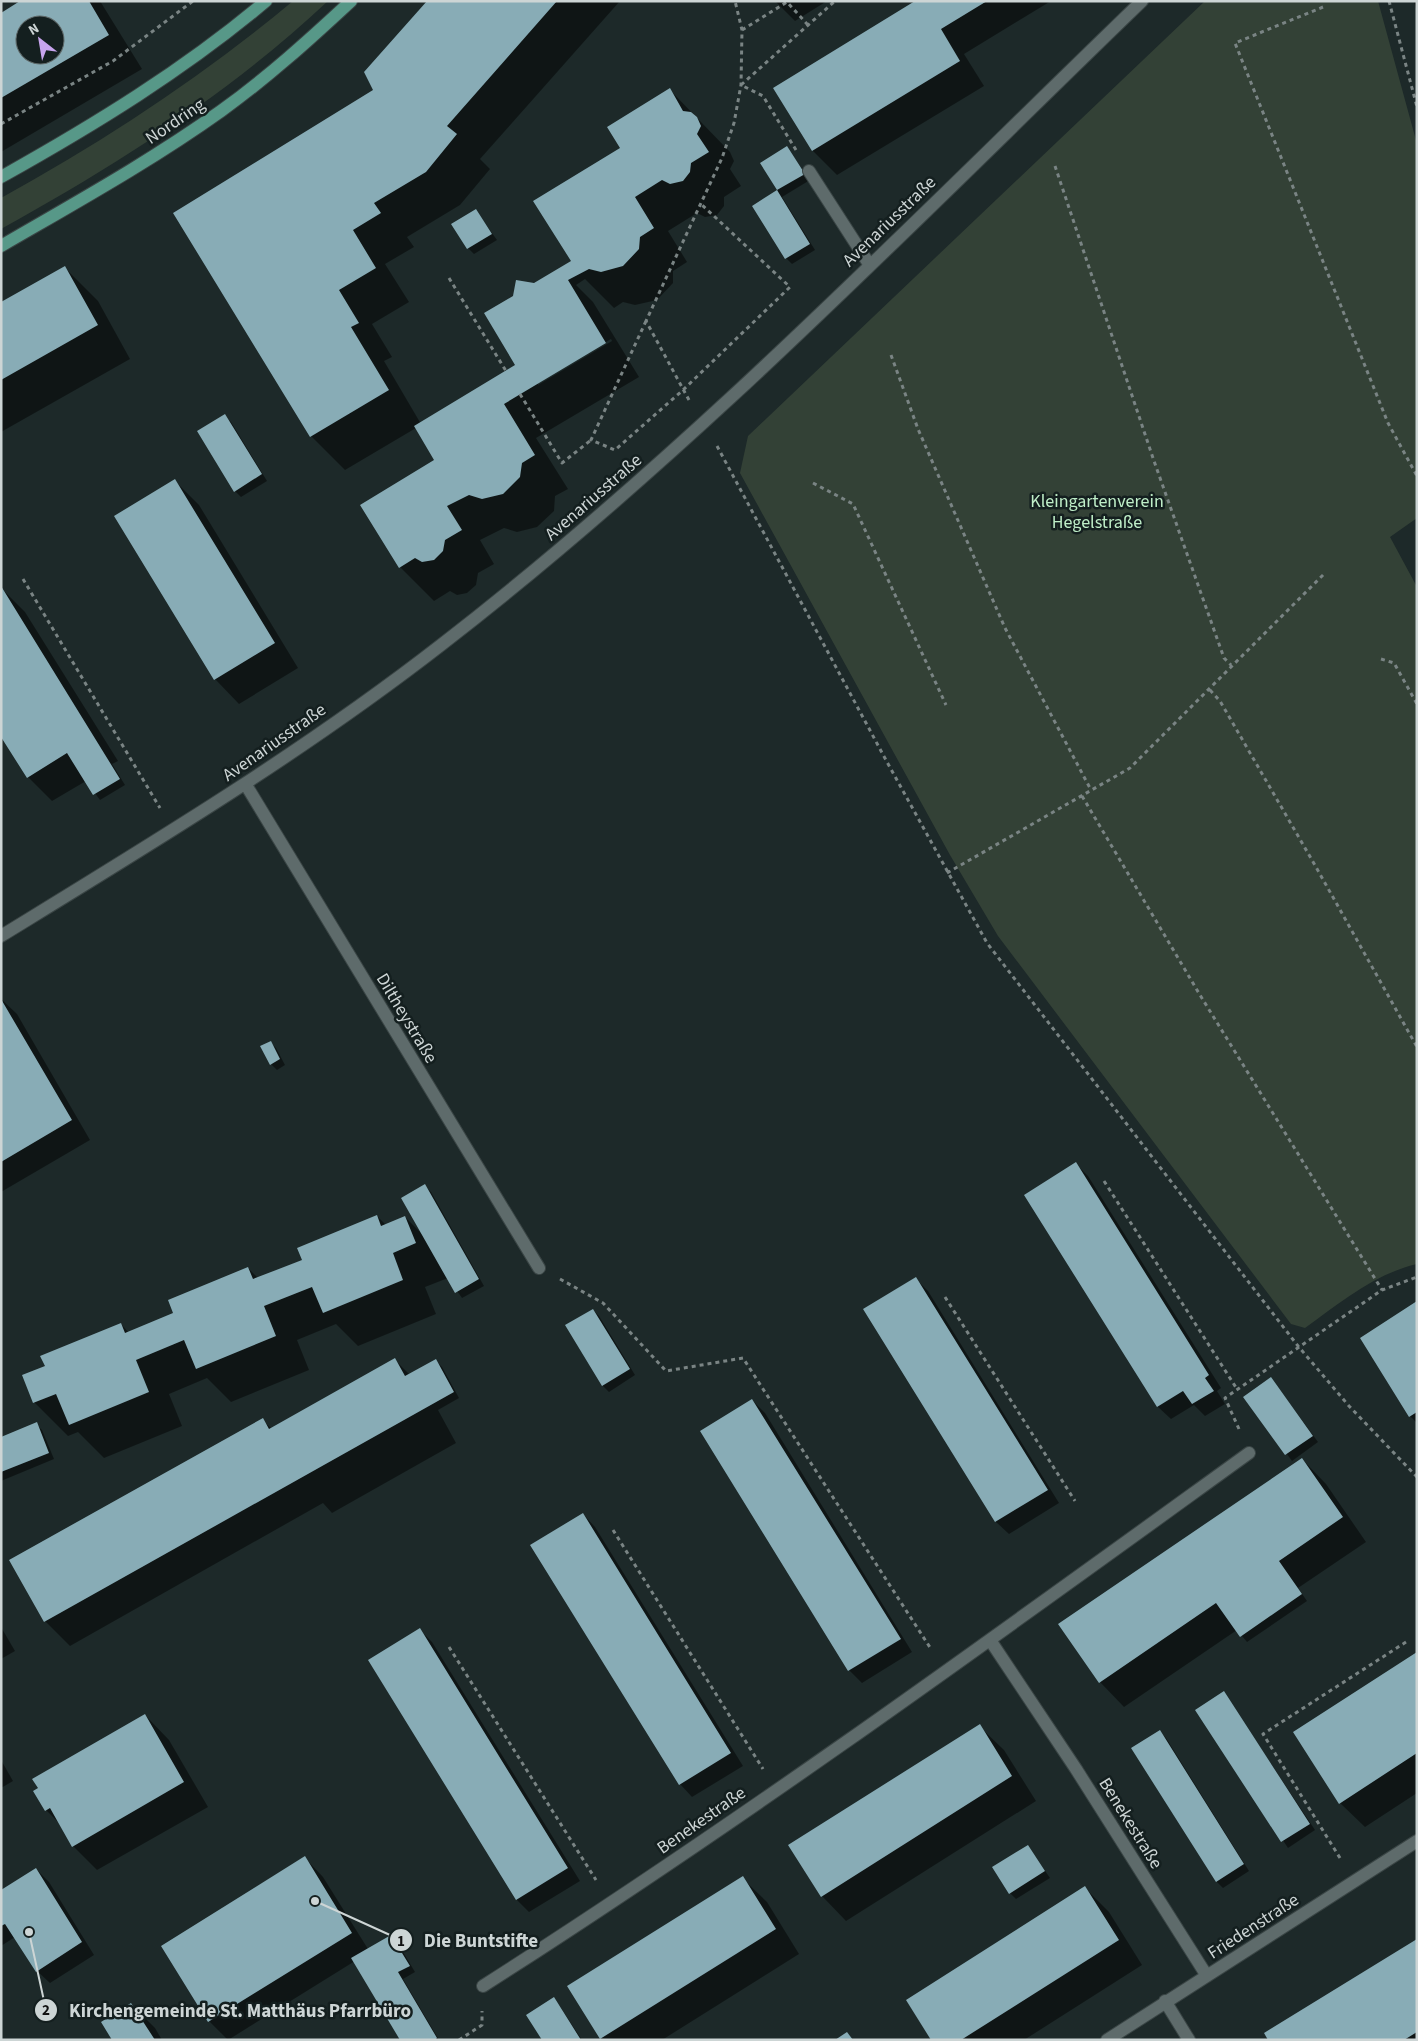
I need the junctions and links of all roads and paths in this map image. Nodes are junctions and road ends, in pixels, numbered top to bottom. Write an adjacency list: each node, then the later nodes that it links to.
1 (192, 1): 13 (path)
2 (266, 1): 16 (main road)
3 (351, 1): 18 (main road, Nordring)
4 (735, 1): 10 (path)
5 (835, 1): 9 (path)
6 (1142, 1): 19 (street, Avenariusstraße)
7 (1389, 1): 12 (path)
8 (1323, 7): 28 (path)
9 (808, 25): 10 (path); 11 (path)
10 (742, 30): 11 (path)
11 (741, 85): 15 (path); 17 (path)
12 (1417, 107)
13 (1, 124)
14 (1055, 166): 33 (path)
15 (809, 171): 19 (street)
16 (1, 177)
17 (701, 204): 21 (path); 24 (path)
18 (1, 246)
19 (869, 264): 26 (street, Avenariusstraße)
20 (449, 278): 23 (path)
21 (646, 321): 24 (path); 27 (path)
22 (891, 355): 38 (path)
23 (506, 371)
24 (682, 390): 26 (path); 27 (path)
25 (520, 394): 27 (path)
26 (704, 423): 37 (street, Avenariusstraße); 41 (path)
27 (591, 440)
28 (1417, 476)
29 (813, 483): 36 (path)
30 (1325, 573): 33 (path)
31 (23, 579): 40 (path)
32 (1381, 659): 35 (path)
33 (1231, 665): 34 (path)
34 (1210, 690): 38 (path); 43 (path)
35 (1417, 704)
36 (946, 705)
37 (246, 785): 40 (street, Avenariusstraße); 45 (street, Diltheystraße)
38 (1091, 790): 39 (path)
39 (1082, 796): 41 (path); 47 (path)
40 (173, 830): 42 (street, Avenariusstraße)
41 (947, 873): 49 (path)
42 (1, 936)
43 (1417, 1047)
44 (1104, 1181): 50 (path)
45 (539, 1268): 58 (path)
46 (1417, 1277): 47 (path)
47 (1382, 1290): 49 (path)
48 (945, 1297): 53 (path)
49 (1298, 1346): 50 (path); 52 (path)
50 (1237, 1389): 51 (path)
51 (1249, 1453): 55 (street, Benekestraße)
52 (1417, 1477)
53 (1075, 1501)
54 (613, 1530): 59 (path)
55 (990, 1640): 58 (street, Benekestraße); 63 (street, Benekestraße)
56 (1406, 1642): 61 (path)
57 (449, 1647): 62 (path)
58 (945, 1671): 59 (street, Benekestraße)
59 (776, 1789): 62 (street, Benekestraße)
60 (1417, 1841): 61 (street, Friedenstraße)
61 (1355, 1881): 63 (street, Friedenstraße)
62 (611, 1904): 64 (street, Benekestraße)
63 (1206, 1976): 65 (street, Friedenstraße)
64 (483, 1986): 66 (path)
65 (1165, 2001): 67 (street, Friedenstraße); 68 (street)
66 (459, 2040)
67 (1107, 2040)
68 (1189, 2040)

